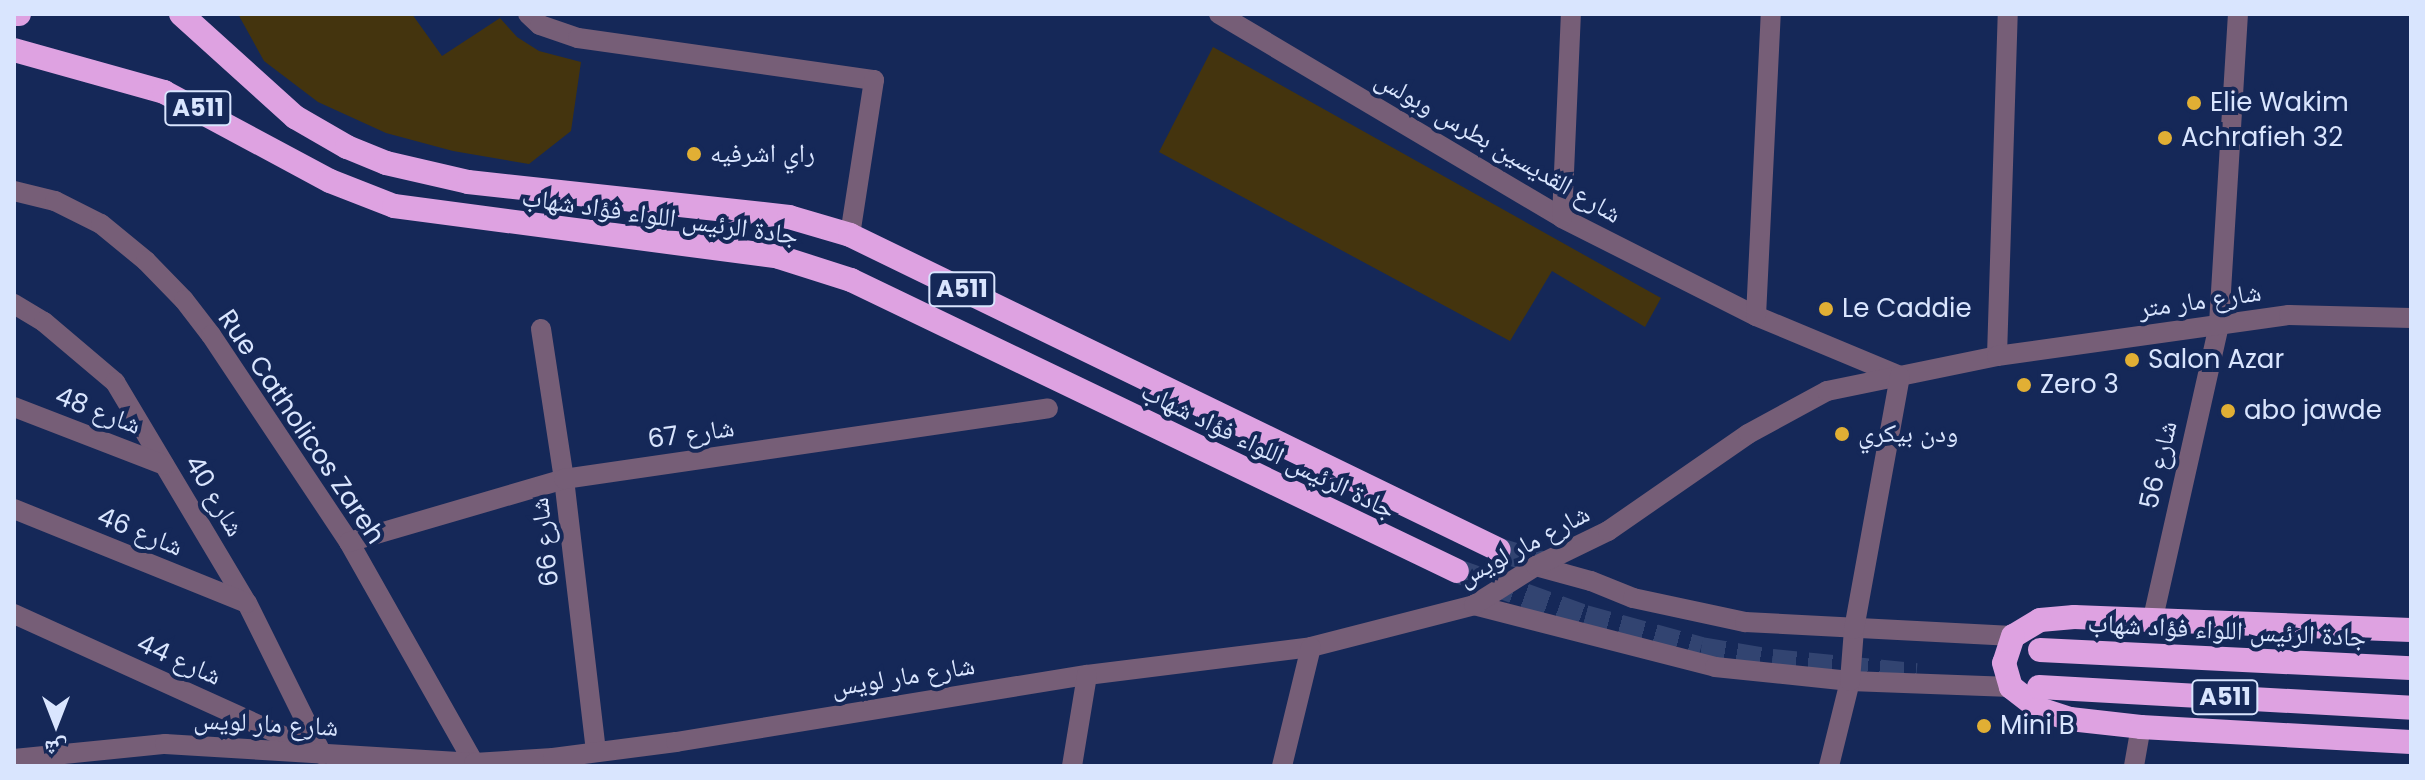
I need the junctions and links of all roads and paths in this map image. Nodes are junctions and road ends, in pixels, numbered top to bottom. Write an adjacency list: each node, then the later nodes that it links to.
1 (181, 14): 11 (highway, جادة الرئيس اللواء فؤاد شهاب / A511)
2 (528, 14): 11 (street)
3 (1571, 14): 10 (street)
4 (1771, 14): 13 (street)
5 (2008, 14): 17 (street)
6 (2238, 14): 15 (street, شارع 56)
7 (1227, 16): 10 (street, شارع القديسين بطرس وبولس)
8 (14, 50): 27 (highway, جادة الرئيس اللواء فؤاد شهاب / A511)
9 (14, 191): 24 (street, Rue Catholicos Zareh)
10 (1562, 218): 13 (street, شارع القديسين بطرس وبولس)
11 (850, 235): 25 (highway, جادة الرئيس اللواء فؤاد شهاب / A511)
12 (14, 304): 21 (street, شارع 40)
13 (1756, 316): 18 (street, شارع القديسين بطرس وبولس)
14 (2411, 318): 15 (street, شارع مار متر)
15 (2219, 324): 17 (street, شارع مار متر); 31 (street, شارع 56)
16 (541, 329): 22 (street, شارع 66)
17 (1997, 356): 18 (street, شارع مار متر)
18 (1900, 376): 26 (street, شارع مار لويس); 32 (street)
19 (14, 407): 21 (street, شارع 48)
20 (1048, 408): 22 (street, شارع 67)
21 (164, 465): 28 (street, شارع 40)
22 (564, 479): 24 (street, شارع 67); 46 (street, شارع 66)
23 (14, 509): 28 (street, شارع 46)
24 (349, 542): 50 (street, Rue Catholicos Zareh)
25 (1499, 550)
26 (1536, 566): 29 (street, شارع مار لويس); 32 (street)
27 (1457, 571)
28 (247, 603): 47 (street, شارع 40)
29 (1474, 605): 35 (street, شارع مار لويس); 39 (street)
30 (14, 614): 47 (street, شارع 44)
31 (2153, 618): 33 (highway); 34 (highway)
32 (1854, 629): 34 (street); 39 (street)
33 (2411, 630)
34 (2013, 636): 40 (highway)
35 (1311, 647): 38 (street, شارع مار لويس); 53 (street)
36 (2040, 650): 37 (highway, جادة الرئيس اللواء فؤاد شهاب / A511)
37 (2411, 668)
38 (1087, 675): 46 (street, شارع مار لويس); 52 (street)
39 (1850, 681): 40 (street); 54 (street)
40 (2011, 687): 43 (highway)
41 (2039, 687): 42 (highway, A511)
42 (2411, 708)
43 (2141, 727): 44 (highway); 55 (street)
44 (2411, 742)
45 (165, 744): 47 (street, شارع مار لويس); 48 (street, شارع مار لويس); 51 (street)
46 (596, 750): 49 (street, شارع مار لويس)
47 (322, 754): 50 (street, شارع مار لويس)
48 (14, 759)
49 (554, 762): 50 (street, شارع مار لويس)
50 (474, 763)
51 (166, 766)
52 (1072, 766)
53 (1282, 766)
54 (1829, 766)
55 (2134, 766)

